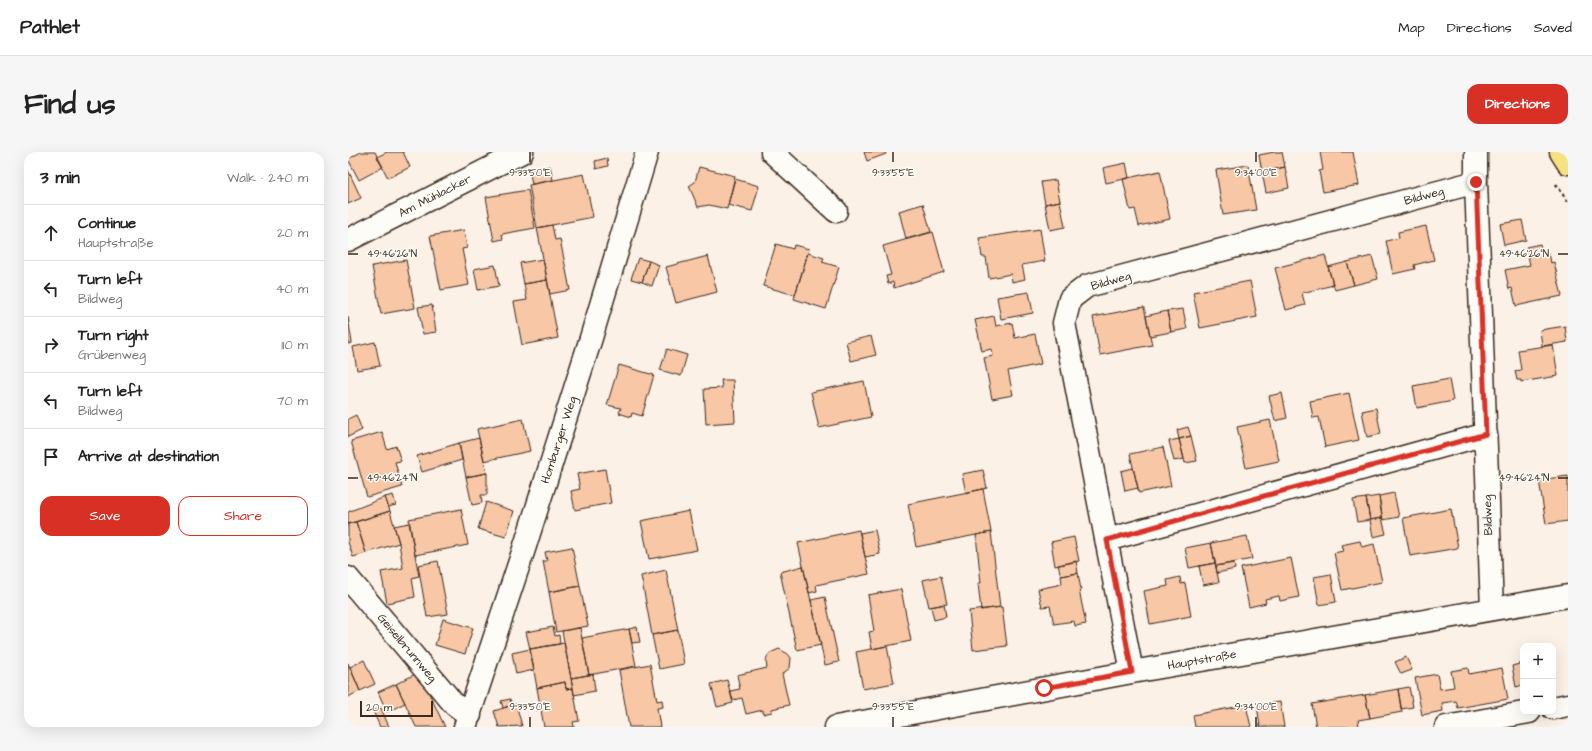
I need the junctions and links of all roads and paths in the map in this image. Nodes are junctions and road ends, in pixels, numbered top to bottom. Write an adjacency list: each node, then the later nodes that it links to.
1 (522, 152): 9 (street, Am Mühlacker)
2 (647, 152): 19 (street, Homburger Weg)
3 (772, 152): 8 (street)
4 (1476, 152): 7 (street, Bildweg)
5 (1561, 152): 6 (main road)
6 (1568, 163)
7 (1476, 182): 10 (street, Bildweg); 11 (street, Bildweg)
8 (836, 211)
9 (348, 240)
10 (1486, 434): 11 (street); 14 (street, Bildweg)
11 (1107, 540): 15 (street, Bildweg)
12 (348, 578): 19 (street, Geiselbrunnweg)
13 (1568, 596): 14 (street, Hauptstraße)
14 (1492, 609): 15 (street, Hauptstraße)
15 (1132, 672): 20 (street, Hauptstraße)
16 (1568, 705): 17 (street)
17 (1556, 707)
18 (1520, 714): 21 (street)
19 (468, 721)
20 (836, 727)
21 (1446, 727)

